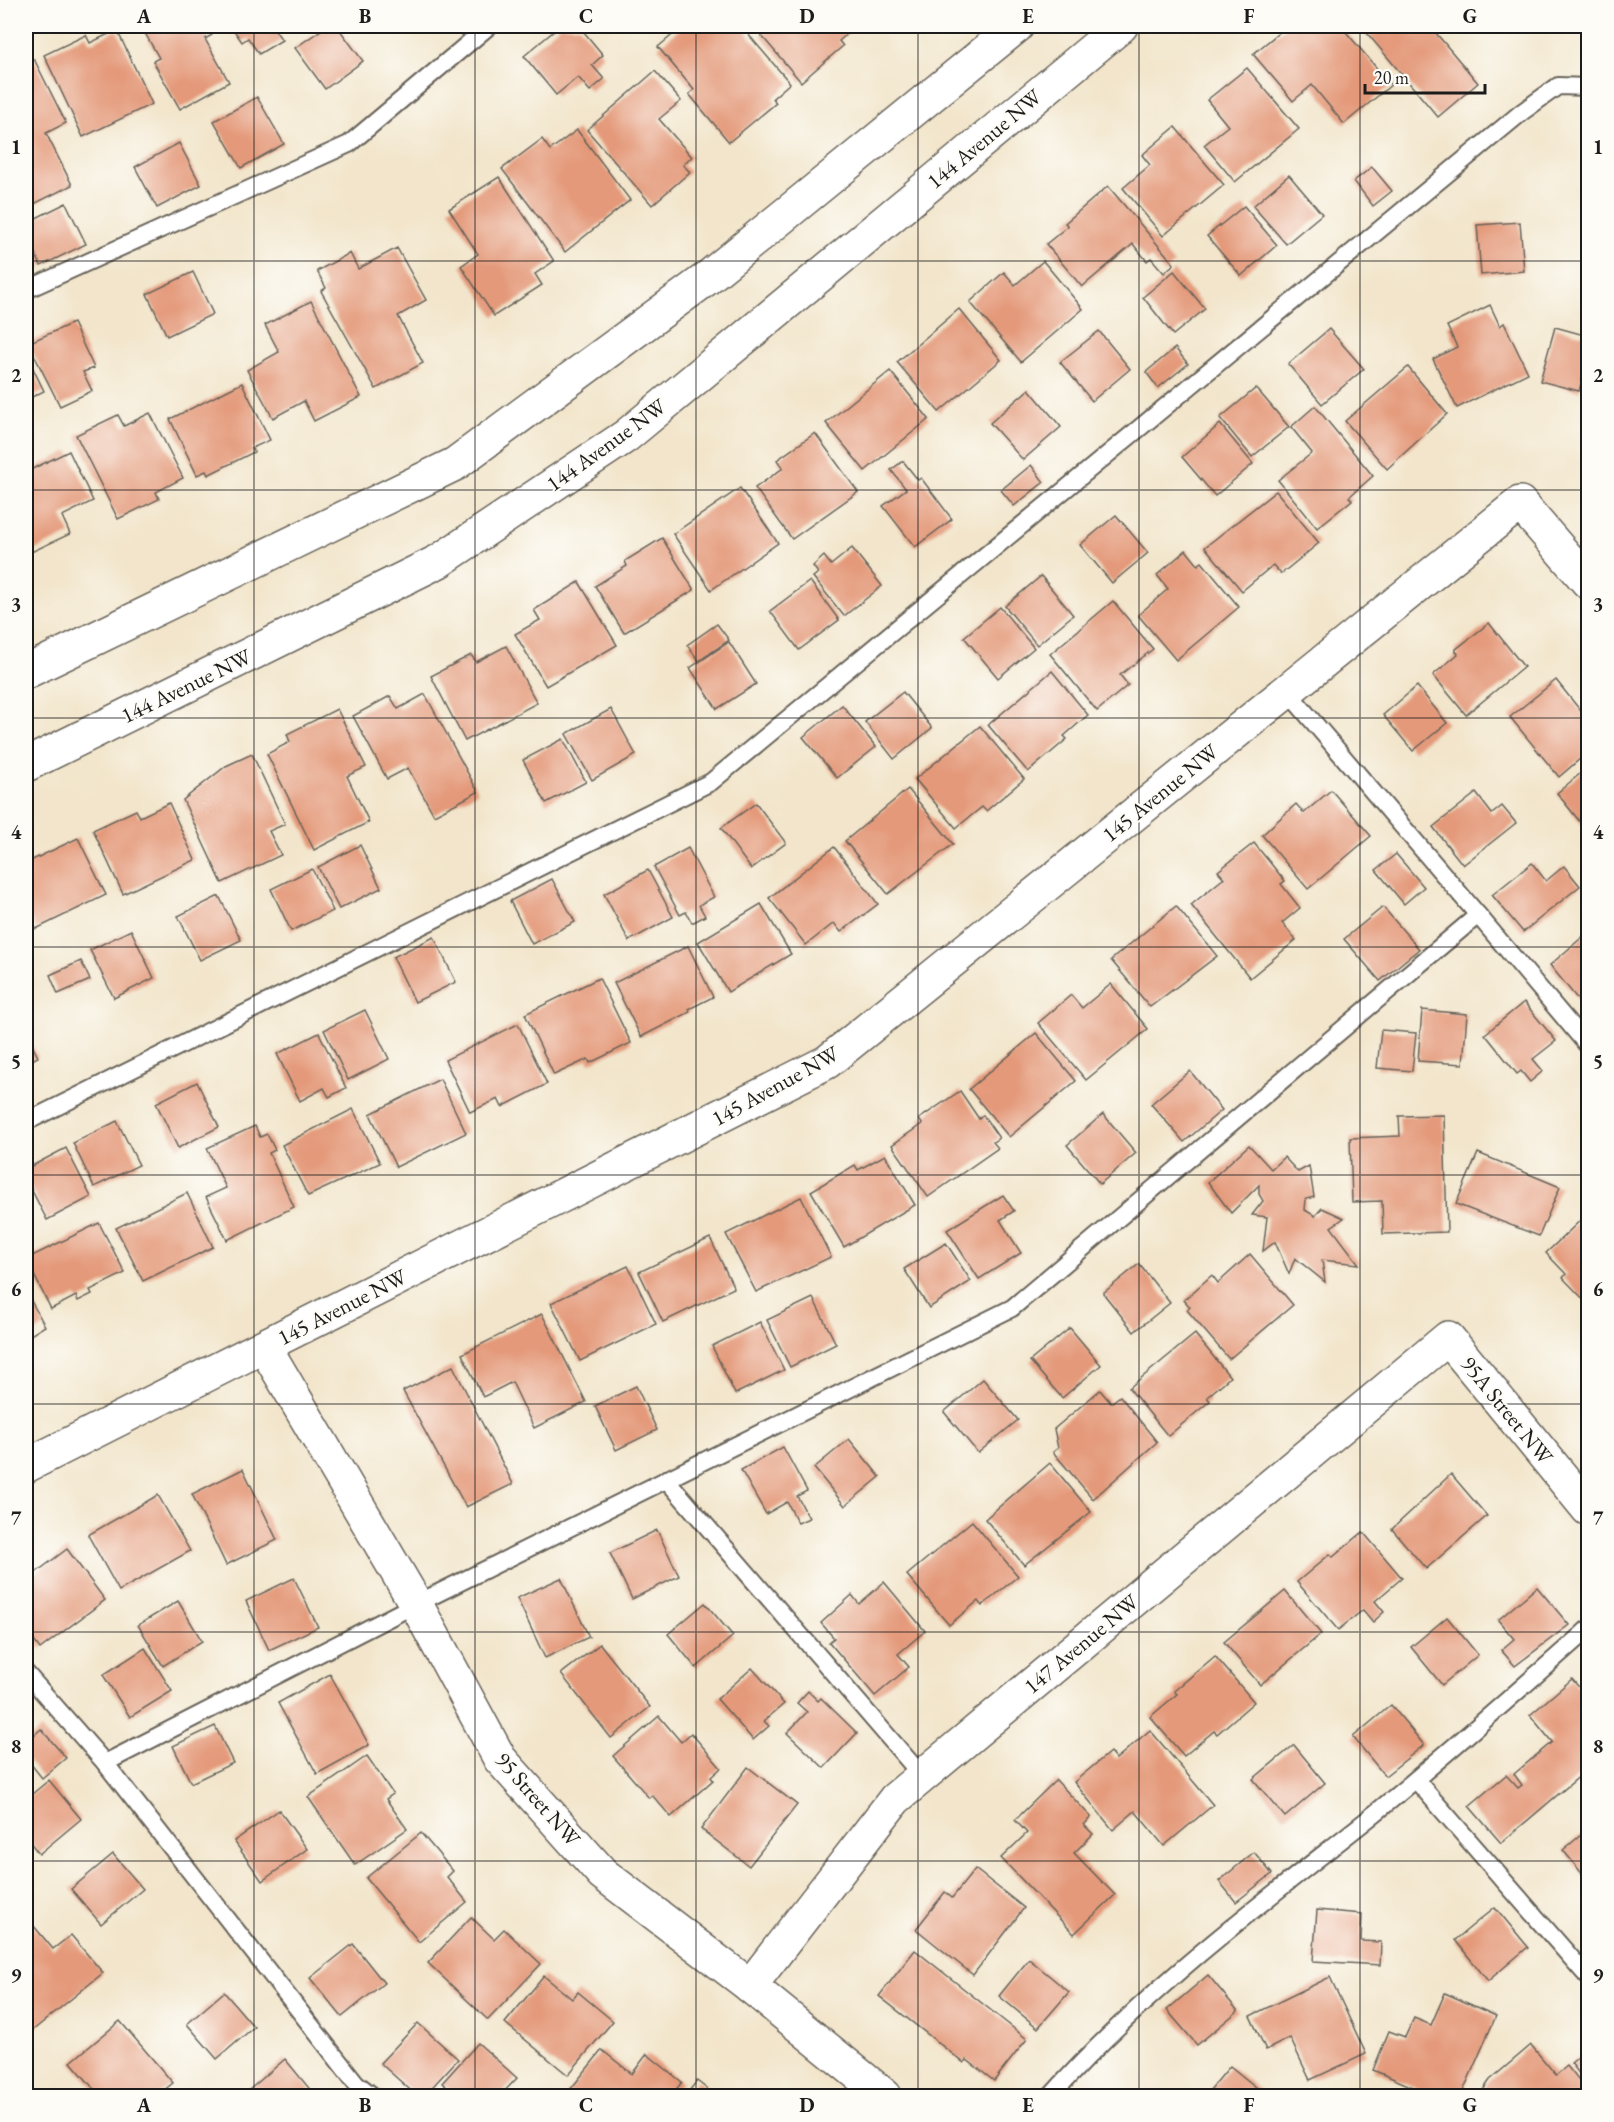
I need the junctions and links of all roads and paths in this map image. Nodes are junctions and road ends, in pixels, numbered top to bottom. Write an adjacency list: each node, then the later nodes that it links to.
1 (489, 26): 5 (lane)
2 (1017, 26): 7 (street)
3 (1121, 26): 9 (street, 144 Avenue NW)
4 (1588, 87): 12 (lane)
5 (26, 290)
6 (1588, 582): 8 (street, 145 Avenue NW)
7 (26, 672)
8 (1287, 691): 10 (lane); 14 (street, 145 Avenue NW)
9 (26, 765)
10 (1478, 915): 11 (lane); 16 (lane)
11 (1588, 1046)
12 (26, 1122)
13 (1448, 1338): 17 (street, 95A Street NW); 22 (street, 147 Avenue NW)
14 (264, 1346): 15 (street, 145 Avenue NW); 18 (street, 95 Street NW)
15 (26, 1466)
16 (666, 1479): 18 (lane); 22 (lane)
17 (1588, 1509)
18 (416, 1604): 21 (lane); 25 (street, 95 Street NW)
19 (1588, 1629): 23 (lane)
20 (26, 1673): 21 (lane)
21 (105, 1763): 26 (lane)
22 (922, 1776): 25 (street, 147 Avenue NW)
23 (1416, 1780): 24 (lane); 28 (lane)
24 (1588, 1977)
25 (750, 1986): 27 (street, 95 Street NW)
26 (373, 2097)
27 (885, 2097)
28 (1051, 2097)

